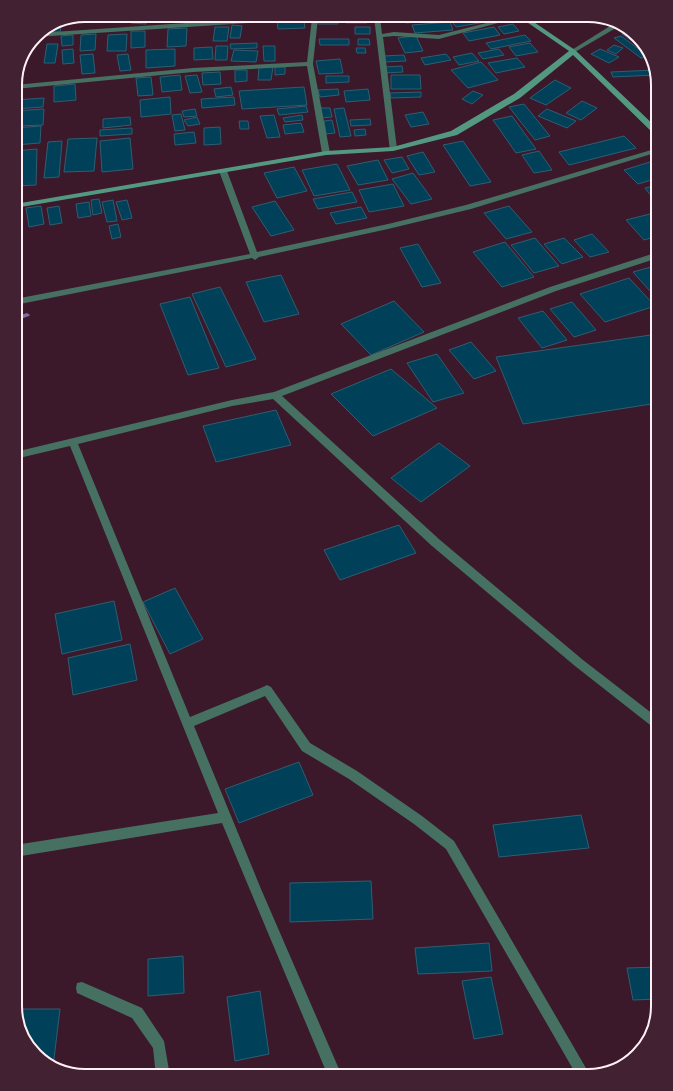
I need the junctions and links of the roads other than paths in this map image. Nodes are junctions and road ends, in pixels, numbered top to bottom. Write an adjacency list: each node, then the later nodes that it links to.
1 (188, 22): 6 (street)
2 (315, 22): 11 (street)
3 (378, 22): 9 (street)
4 (496, 22): 9 (street)
5 (530, 22): 10 (street)
6 (161, 23): 8 (street)
7 (613, 27): 10 (street)
8 (49, 34)
9 (379, 36): 14 (street)
10 (573, 51): 13 (street); 14 (street)
11 (310, 64): 12 (street); 16 (street)
12 (22, 86)
13 (650, 126)
14 (393, 149): 16 (street)
15 (651, 152): 19 (street)
16 (326, 154): 17 (street)
17 (223, 171): 18 (street); 19 (street)
18 (22, 205)
19 (255, 257): 21 (street)
20 (651, 257): 22 (street)
21 (22, 301)
22 (275, 395): 23 (street); 25 (street)
23 (73, 443): 24 (street); 26 (street)
24 (22, 454)
25 (651, 720)
26 (188, 723): 27 (street); 32 (street)
27 (226, 817): 28 (street); 31 (street)
28 (22, 850)
29 (82, 988): 30 (street)
30 (162, 1069)
31 (332, 1069)
32 (580, 1069)

